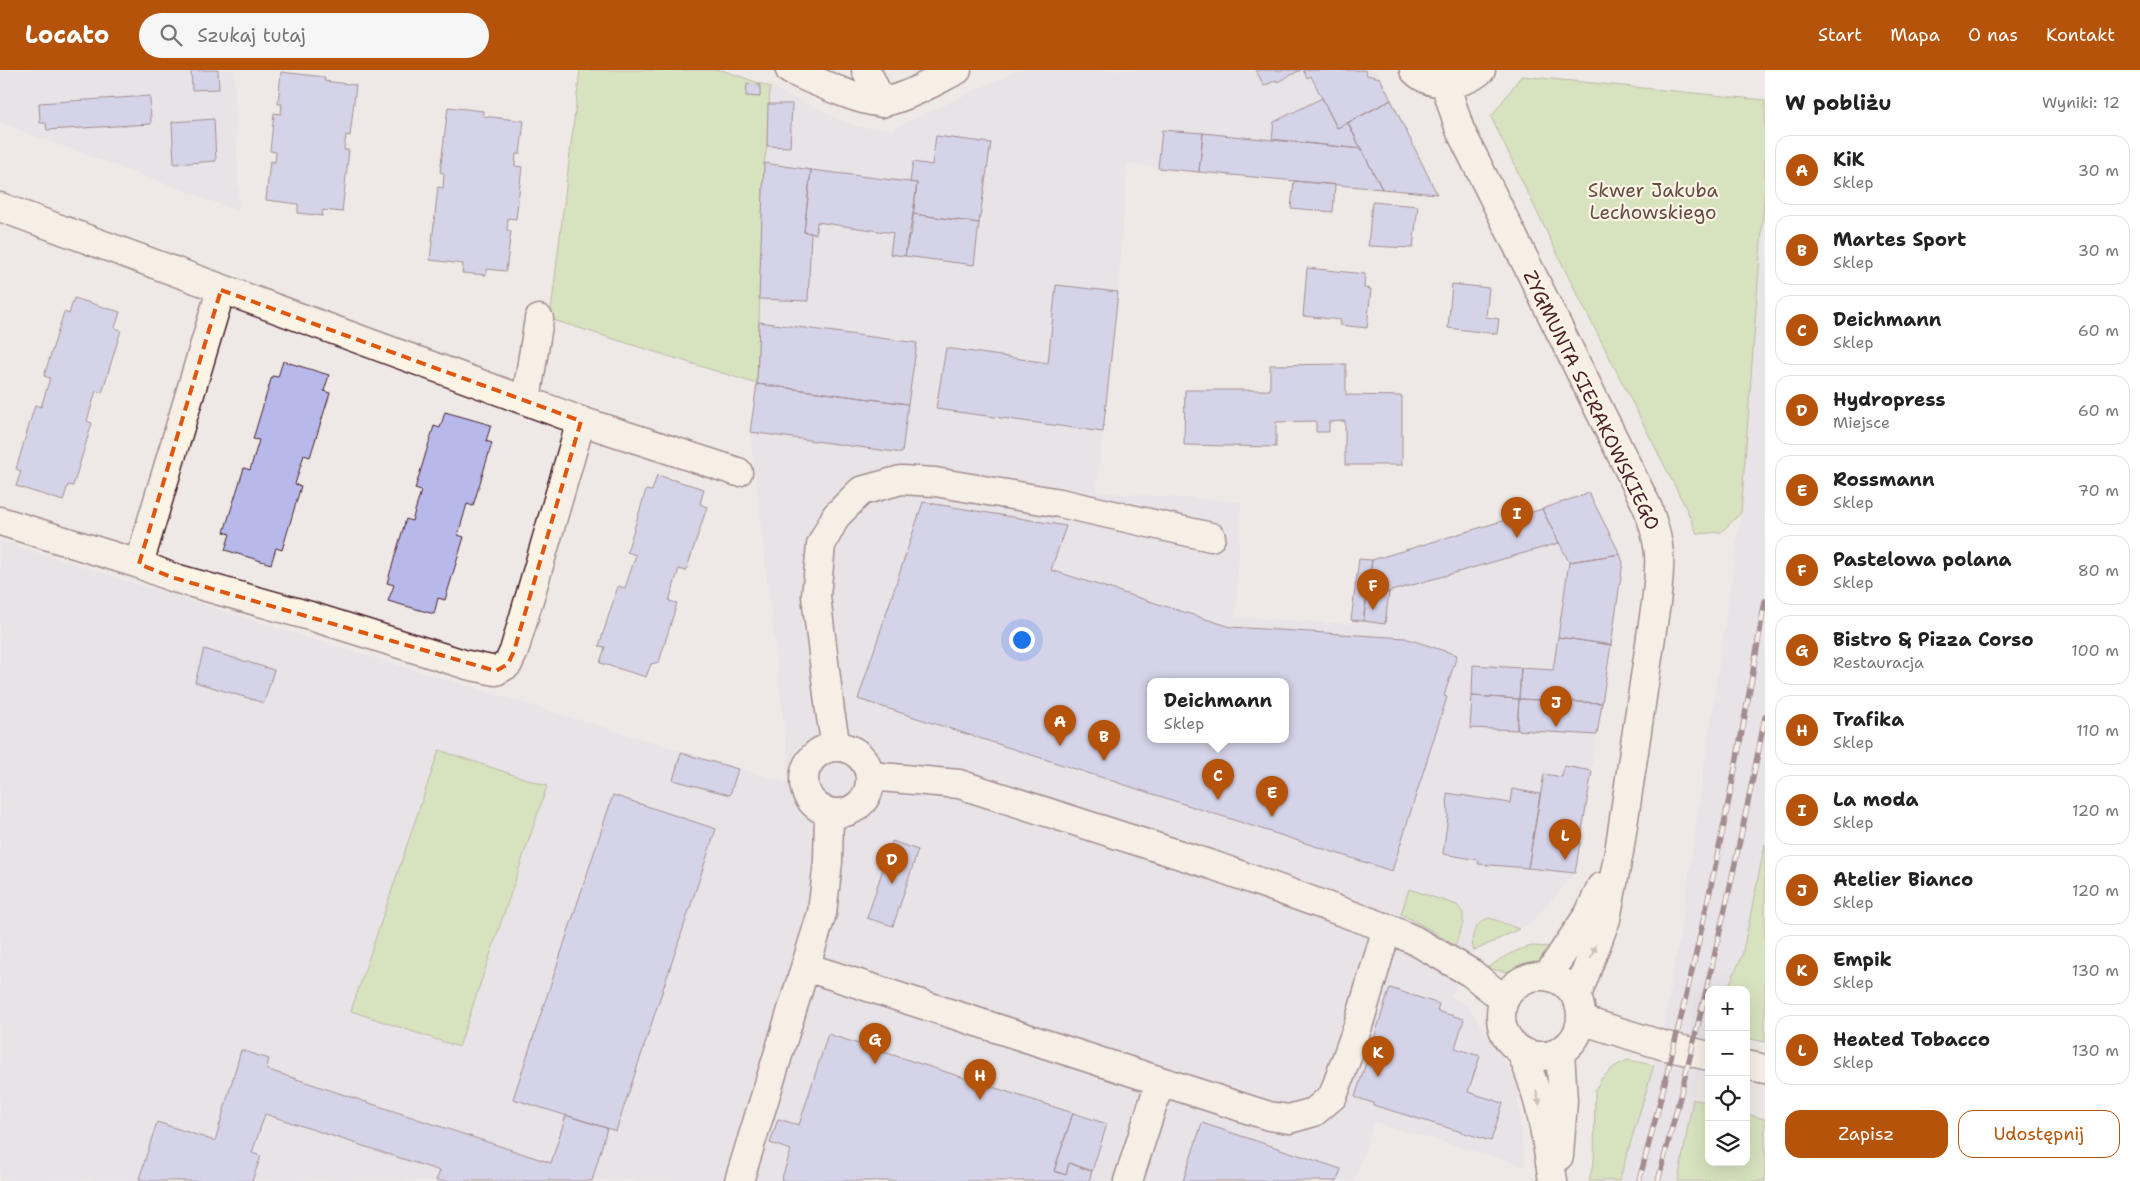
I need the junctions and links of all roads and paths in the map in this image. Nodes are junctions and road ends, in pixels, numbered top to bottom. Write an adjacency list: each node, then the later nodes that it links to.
1 (790, 70): 7 (street)
2 (866, 70): 7 (street)
3 (958, 70): 7 (street)
4 (1414, 70): 6 (street)
5 (1480, 70): 6 (street)
6 (1445, 83): 20 (street, ZYGMUNTA SIERAKOWSKIEGO)
7 (882, 103)
8 (0, 208): 9 (street)
9 (221, 290): 11 (street); 16 (street)
10 (539, 319): 11 (street)
11 (526, 400): 12 (street)
12 (581, 421): 13 (street); 16 (street)
13 (738, 472)
14 (0, 521): 16 (street)
15 (1211, 537): 17 (street)
16 (139, 564)
17 (836, 747): 18 (street); 19 (street)
18 (870, 776): 19 (street); 21 (street)
19 (829, 813): 22 (street)
20 (1619, 852): 23 (street, ZYGMUNTA SIERAKOWSKIEGO); 25 (street, ZYGMUNTA SIERAKOWSKIEGO, one-way to 20)
21 (1387, 928): 24 (street); 31 (street)
22 (806, 967): 31 (street); 32 (street)
23 (1547, 976): 24 (street); 25 (street)
24 (1503, 1000): 27 (street)
25 (1579, 1009): 26 (street); 28 (street)
26 (1560, 1051): 27 (street); 34 (street)
27 (1521, 1052): 34 (street, one-way to 34)
28 (1705, 1055)
29 (1750, 1065): 30 (street)
30 (1765, 1069)
31 (1160, 1082): 33 (street)
32 (739, 1181)
33 (1128, 1181)
34 (1553, 1181)

